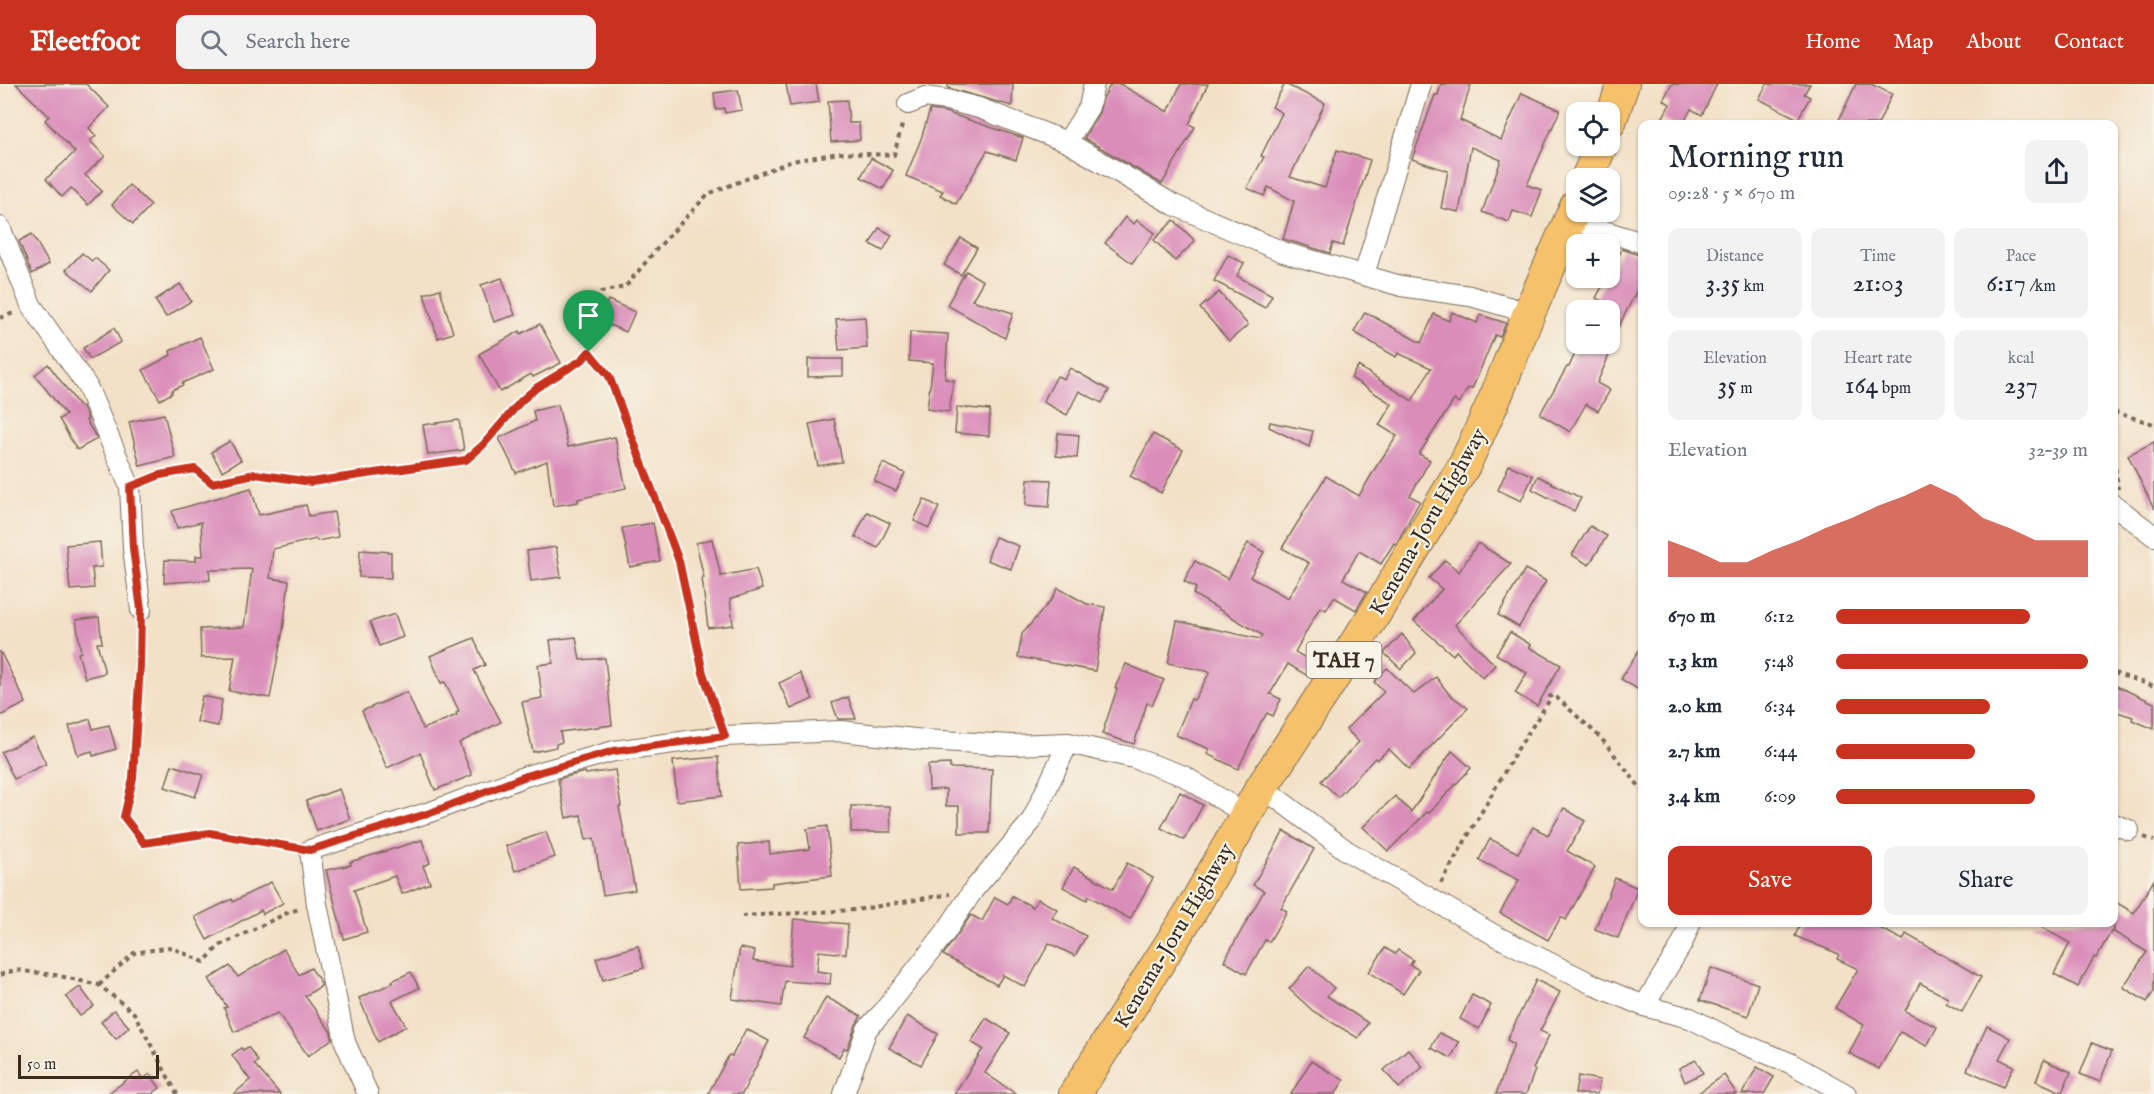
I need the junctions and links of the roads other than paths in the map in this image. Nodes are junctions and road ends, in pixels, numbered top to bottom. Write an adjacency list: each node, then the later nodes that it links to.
1 (1094, 84): 6 (street)
2 (1421, 84): 11 (street)
3 (1623, 84): 4 (highway)
4 (1617, 102)
5 (908, 104): 6 (street)
6 (1067, 142): 11 (street)
7 (1570, 222): 12 (highway, Kenema-Joru Highway / TAH 7)
8 (1594, 222): 10 (street)
9 (0, 227): 15 (street)
10 (1638, 241)
11 (1364, 275): 12 (street)
12 (1529, 313): 17 (highway, Kenema-Joru Highway / TAH 7)
13 (2118, 508): 14 (street)
14 (2154, 536)
15 (141, 610)
16 (1068, 743): 18 (street); 21 (street); 22 (street)
17 (1262, 787): 18 (highway, Kenema-Joru Highway / TAH 7); 20 (street)
18 (1245, 814): 23 (highway, Kenema-Joru Highway / TAH 7)
19 (1689, 927): 20 (street)
20 (1644, 1006): 24 (street)
21 (368, 1094)
22 (844, 1094)
23 (1075, 1094)
24 (1846, 1094)

